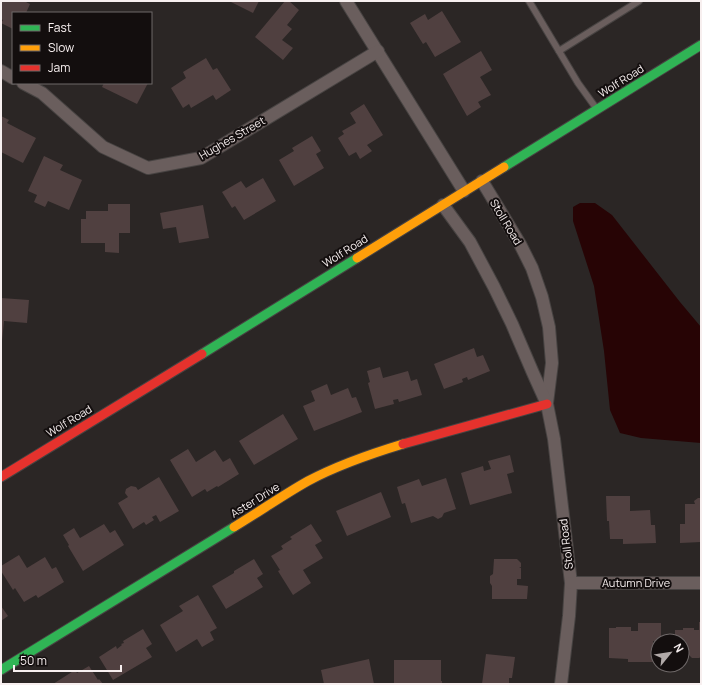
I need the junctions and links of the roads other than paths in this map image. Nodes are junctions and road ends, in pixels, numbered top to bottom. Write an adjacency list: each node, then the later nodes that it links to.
1 (346, 1): 5 (street)
2 (529, 1): 6 (lane)
3 (639, 1): 6 (lane)
4 (701, 45): 10 (main road, Wolf Road)
5 (378, 51): 9 (street, Hughes Street); 12 (street)
6 (559, 51): 10 (lane)
7 (1, 72): 8 (street)
8 (12, 78)
9 (25, 84)
10 (597, 109): 11 (main road, Wolf Road)
11 (482, 180): 12 (main road, Wolf Road); 14 (street, Stoll Road)
12 (464, 191): 13 (main road, Wolf Road)
13 (443, 204): 14 (street, Stoll Road); 15 (main road, Wolf Road)
14 (547, 404): 16 (street, Stoll Road); 18 (main road, Aster Drive)
15 (1, 477)
16 (571, 583): 17 (street, Autumn Drive); 19 (street, Stoll Road)
17 (701, 583)
18 (1, 670)
19 (561, 684)

